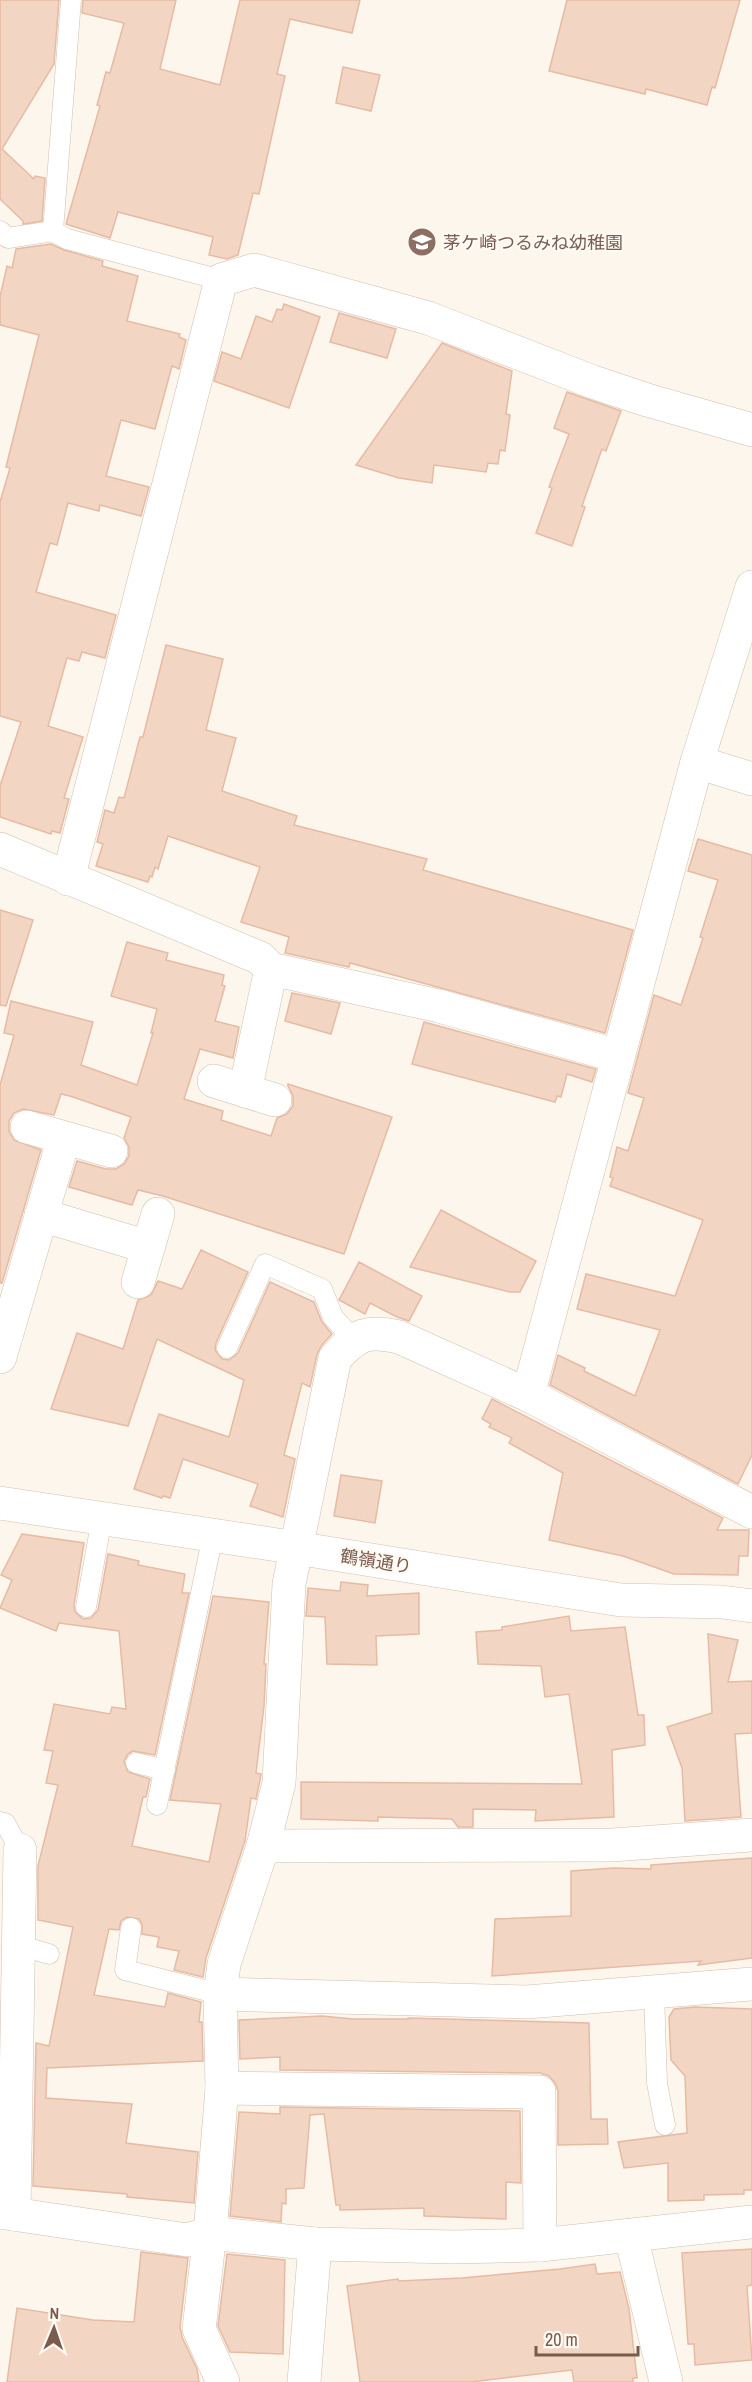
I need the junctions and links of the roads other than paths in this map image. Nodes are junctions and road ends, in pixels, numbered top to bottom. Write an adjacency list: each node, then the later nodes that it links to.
1 (71, 0): 3 (lane)
2 (0, 231): 3 (lane)
3 (53, 231): 4 (lane)
4 (221, 280): 5 (street); 10 (street)
5 (752, 430)
6 (752, 587): 7 (street)
7 (698, 762): 8 (street); 12 (street)
8 (752, 779)
9 (0, 849): 10 (street)
10 (68, 879): 11 (street)
11 (271, 969): 12 (street); 13 (street)
12 (618, 1056): 24 (street)
13 (214, 1081)
14 (27, 1127): 15 (street)
15 (64, 1138): 16 (street); 18 (street)
16 (111, 1151)
17 (158, 1214): 19 (street)
18 (41, 1215): 19 (street); 23 (street)
19 (148, 1247): 20 (street)
20 (138, 1282)
21 (353, 1339): 22 (lane); 24 (street); 29 (street)
22 (227, 1348)
23 (0, 1357)
24 (528, 1395): 26 (street)
25 (1, 1507): 27 (street, 鶴嶺通り)
26 (752, 1512)
27 (102, 1518): 28 (street, 鶴嶺通り); 31 (lane)
28 (213, 1535): 29 (street, 鶴嶺通り); 33 (lane)
29 (295, 1548): 30 (street, 鶴嶺通り); 37 (street)
30 (752, 1606)
31 (86, 1607)
32 (136, 1763): 33 (lane)
33 (165, 1770): 34 (lane)
34 (158, 1805)
35 (0, 1822): 38 (lane)
36 (752, 1835): 37 (street)
37 (263, 1846): 45 (street)
38 (21, 1850): 40 (street)
39 (131, 1928): 45 (lane)
40 (18, 1945): 41 (lane); 42 (street)
41 (49, 1954)
42 (8, 1975): 48 (street)
43 (752, 1984): 44 (street)
44 (654, 1992): 45 (street); 47 (lane)
45 (220, 1994): 46 (street)
46 (222, 2088): 50 (street); 53 (street)
47 (665, 2125)
48 (7, 2213): 50 (street)
49 (752, 2222): 51 (street)
50 (210, 2233): 52 (street); 54 (street)
51 (631, 2236): 53 (street); 56 (street)
52 (315, 2244): 53 (street); 55 (street)
53 (540, 2245)
54 (223, 2382)
55 (304, 2382)
56 (666, 2382)

